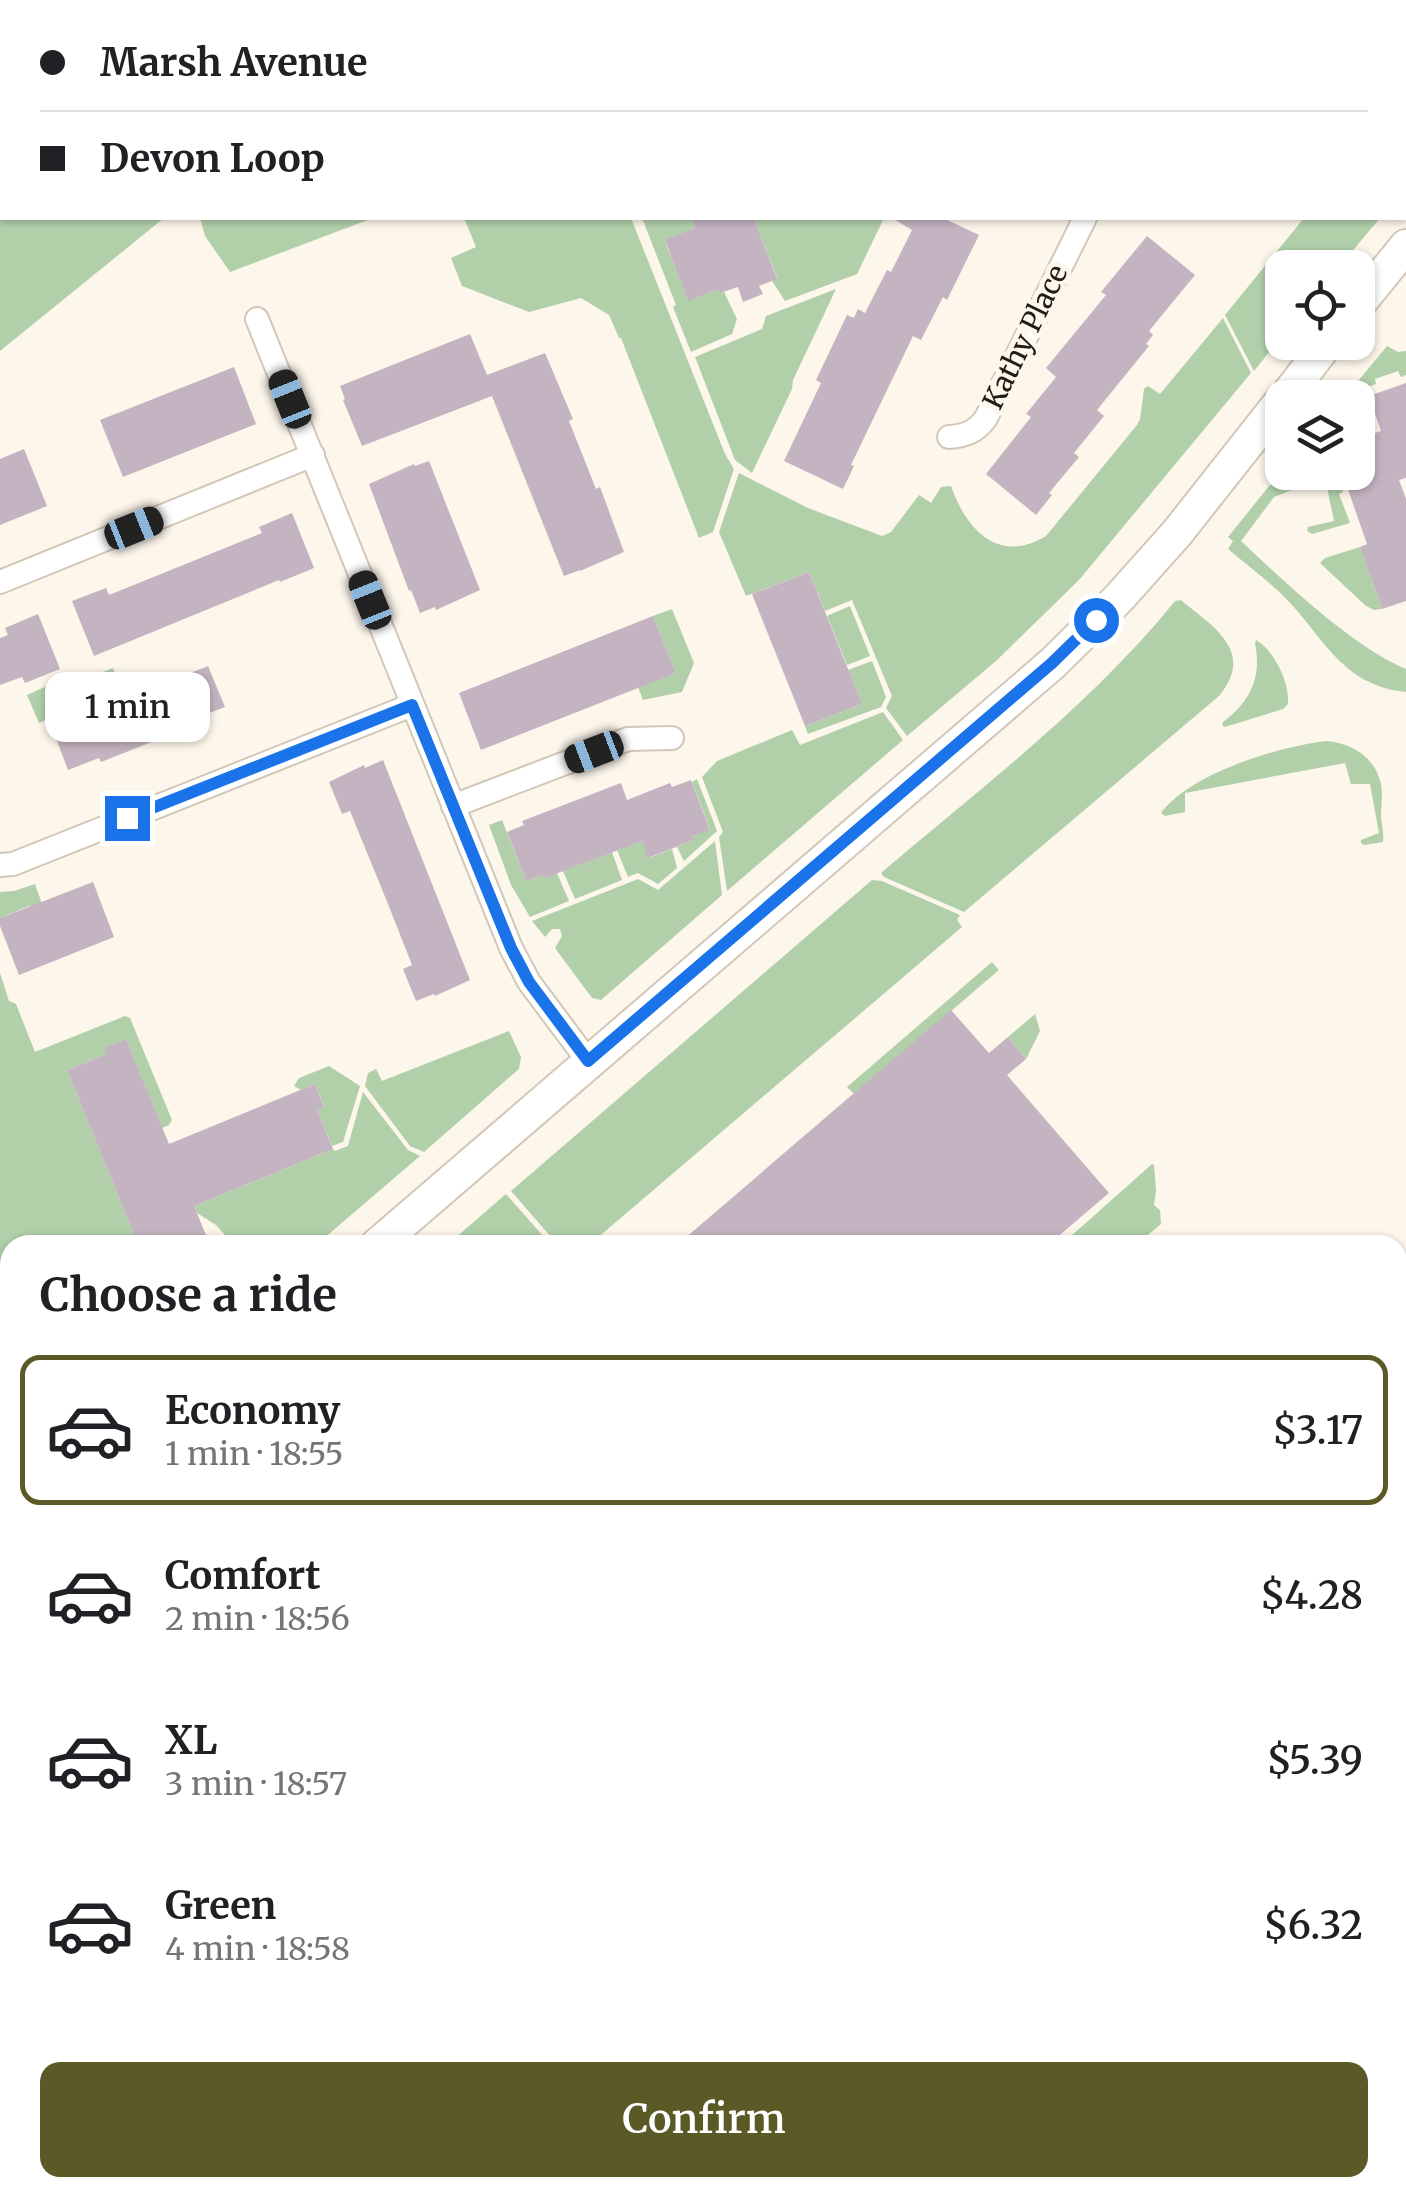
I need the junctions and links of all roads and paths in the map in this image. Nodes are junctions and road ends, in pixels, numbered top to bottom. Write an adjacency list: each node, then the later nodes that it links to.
1 (1083, 220): 8 (street, Kathy Place)
2 (1406, 246): 3 (street)
3 (1375, 285)
4 (256, 320): 9 (street)
5 (1314, 360): 6 (street)
6 (1299, 380)
7 (1265, 423): 15 (street)
8 (949, 437)
9 (313, 455): 10 (street); 11 (street)
10 (0, 582)
11 (412, 705): 13 (street); 14 (street)
12 (672, 738): 13 (street)
13 (453, 806): 15 (street)
14 (0, 865)
15 (588, 1061): 16 (street)
16 (389, 1235)

